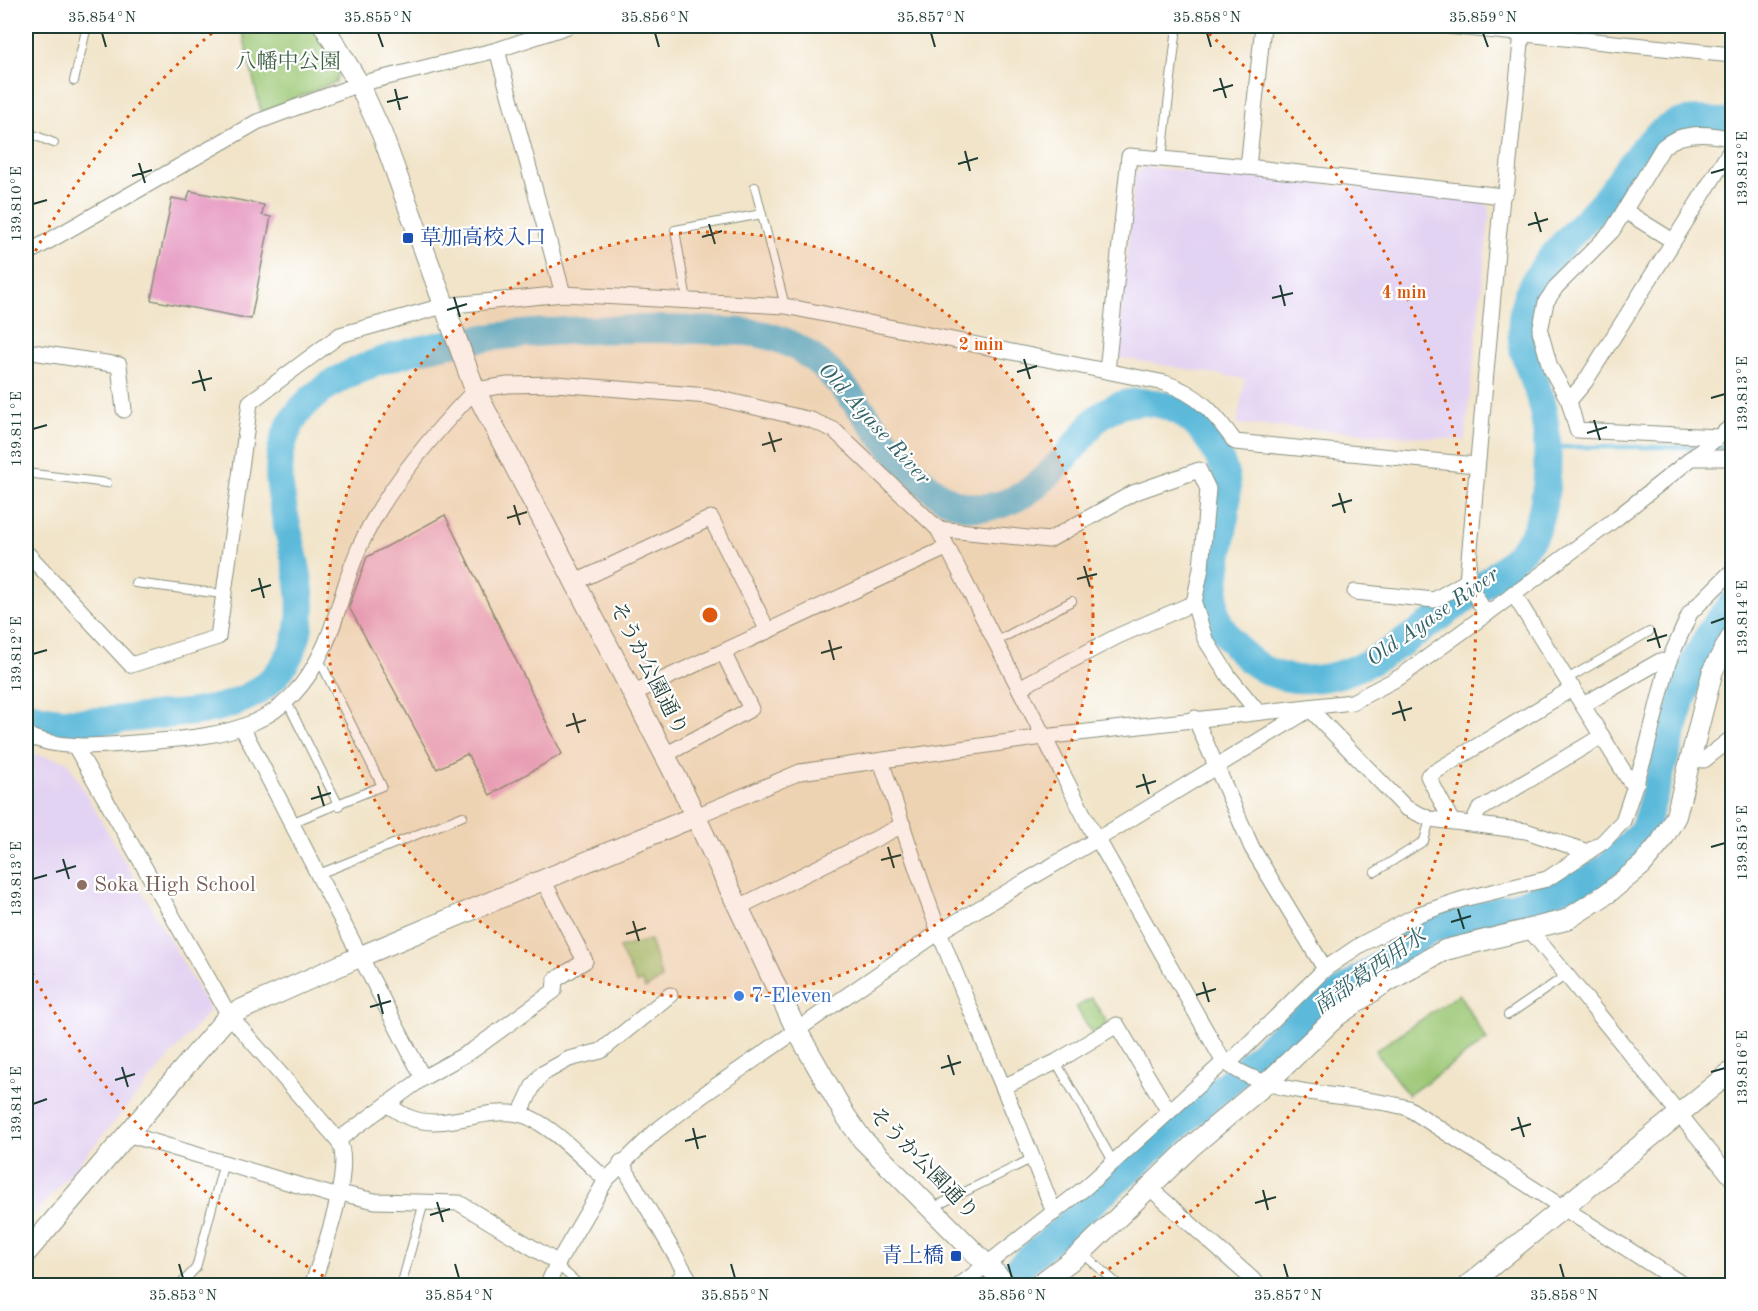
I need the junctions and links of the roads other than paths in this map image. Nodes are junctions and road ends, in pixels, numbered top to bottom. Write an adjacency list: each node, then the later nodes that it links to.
1 (87, 26): 10 (lane)
2 (324, 26): 11 (street, そうか公園通り)
3 (568, 26): 8 (street)
4 (1177, 26): 16 (lane)
5 (1263, 26): 17 (street)
6 (1447, 26): 7 (street)
7 (1522, 33): 9 (street); 19 (street)
8 (497, 50): 11 (street); 24 (street)
9 (1732, 55)
10 (74, 81)
11 (358, 84): 23 (street); 27 (street, そうか公園通り)
12 (26, 132): 14 (lane)
13 (1732, 138): 20 (street)
14 (54, 143)
15 (1732, 148): 22 (street)
16 (1162, 158): 17 (street); 29 (street)
17 (1248, 167): 19 (street)
18 (755, 187): 21 (lane)
19 (1502, 196): 37 (street)
20 (1625, 211): 22 (street); 31 (street)
21 (762, 214): 25 (lane); 26 (lane)
22 (1673, 241): 31 (street)
23 (26, 254)
24 (562, 294): 25 (street); 27 (street)
25 (687, 300): 26 (street)
26 (785, 306): 29 (street)
27 (445, 312): 30 (street, そうか公園通り); 49 (street)
28 (26, 351): 32 (street)
29 (1107, 371): 37 (street)
30 (472, 382): 40 (street); 45 (street, そうか公園通り); 58 (street)
31 (1569, 401): 34 (street)
32 (124, 410)
33 (1732, 426): 34 (street)
34 (1718, 437): 35 (street)
35 (1691, 458): 36 (street); 48 (street)
36 (1732, 458)
37 (1476, 465): 44 (street)
38 (26, 473): 39 (lane)
39 (107, 483)
40 (938, 529): 41 (street); 51 (street)
41 (946, 548): 53 (street); 56 (street)
42 (26, 552): 49 (street)
43 (1732, 571): 60 (street)
44 (1467, 581): 47 (street); 52 (street)
45 (576, 582): 53 (street); 63 (street, そうか公園通り)
46 (135, 583): 49 (lane)
47 (1355, 592)
48 (1513, 593): 52 (street); 61 (street)
49 (222, 594)
50 (1072, 601): 56 (lane)
51 (1194, 603): 62 (street); 67 (street)
52 (1486, 614): 66 (street)
53 (768, 632): 57 (street)
54 (1649, 632): 61 (lane)
55 (1732, 636): 59 (street)
56 (995, 642): 62 (street)
57 (723, 652): 63 (street); 75 (street)
58 (318, 658): 64 (street); 80 (lane)
59 (1726, 659): 76 (street)
60 (1668, 663): 65 (street); 79 (street)
61 (1570, 684): 65 (street); 84 (street)
62 (1019, 688): 72 (street)
63 (634, 693): 75 (street, そうか公園通り)
64 (287, 702): 69 (street); 80 (lane)
65 (1583, 705): 71 (street)
66 (1316, 707): 67 (street); 78 (street); 83 (street)
67 (1257, 711): 68 (street)
68 (1195, 718): 72 (street); 78 (street)
69 (243, 729): 74 (street); 85 (street)
70 (26, 735): 74 (street)
71 (1602, 736): 79 (street); 86 (street)
72 (1043, 737): 77 (street); 88 (street)
73 (1732, 738): 76 (street)
74 (75, 746): 100 (street)
75 (665, 755): 82 (street, そうか公園通り)
76 (1691, 759): 94 (street)
77 (881, 761): 82 (street); 87 (street)
78 (1216, 767): 88 (street); 97 (street)
79 (1637, 782): 89 (street)
80 (339, 806): 85 (lane)
81 (463, 816): 91 (lane)
82 (696, 816): 92 (street); 93 (street, そうか公園通り)
83 (1430, 819): 84 (street); 90 (lane)
84 (1451, 820): 86 (street)
85 (291, 823): 91 (street)
86 (1472, 823): 89 (street)
87 (903, 825): 93 (street); 95 (street)
88 (1096, 838): 95 (street); 104 (street)
89 (1588, 852): 97 (street)
90 (1375, 872)
91 (319, 874): 96 (street)
92 (543, 880): 96 (street); 106 (street)
93 (737, 908): 102 (street, そうか公園通り)
94 (1530, 930): 98 (street); 107 (street)
95 (939, 932): 102 (street); 108 (street)
96 (359, 957): 100 (street); 106 (street)
97 (1325, 969): 104 (street)
98 (1565, 976): 101 (lane); 112 (street)
99 (663, 998): 111 (street)
100 (229, 1015): 113 (street); 114 (street)
101 (1508, 1015)
102 (796, 1029): 117 (street); 124 (street, そうか公園通り)
103 (1056, 1062): 108 (street); 110 (street); 118 (lane)
104 (1226, 1062): 107 (street); 110 (street)
105 (1732, 1071): 112 (street)
106 (423, 1078): 109 (street)
107 (1264, 1081): 121 (street); 125 (street)
108 (1005, 1086): 115 (street)
109 (388, 1105): 111 (street); 114 (street)
110 (1169, 1112): 118 (street)
111 (520, 1114): 120 (street)
112 (1680, 1114): 119 (street); 125 (street)
113 (127, 1134): 116 (street); 127 (street)
114 (339, 1140): 122 (street)
115 (1034, 1158): 124 (lane); 126 (street)
116 (224, 1162): 122 (street); 132 (lane)
117 (621, 1162): 120 (street); 131 (street)
118 (1114, 1163): 126 (street)
119 (1732, 1179)
120 (606, 1180): 129 (street)
121 (1150, 1188): 128 (street); 143 (street)
122 (339, 1195): 123 (street); 133 (street)
123 (424, 1202): 129 (street); 134 (lane)
124 (932, 1208): 130 (street, そうか公園通り)
125 (1562, 1208): 144 (street); 145 (street)
126 (1054, 1213): 130 (street)
127 (26, 1253)
128 (1081, 1253): 141 (street); 142 (lane)
129 (557, 1263): 135 (street); 136 (lane)
130 (990, 1268): 139 (street); 140 (street, そうか公園通り)
131 (683, 1270): 137 (lane); 138 (street)
132 (179, 1286)
133 (312, 1286)
134 (401, 1286)
135 (548, 1286)
136 (581, 1286)
137 (668, 1286)
138 (693, 1286)
139 (959, 1286)
140 (1008, 1286)
141 (1037, 1286)
142 (1120, 1286)
143 (1260, 1286)
144 (1467, 1286)
145 (1685, 1286)

